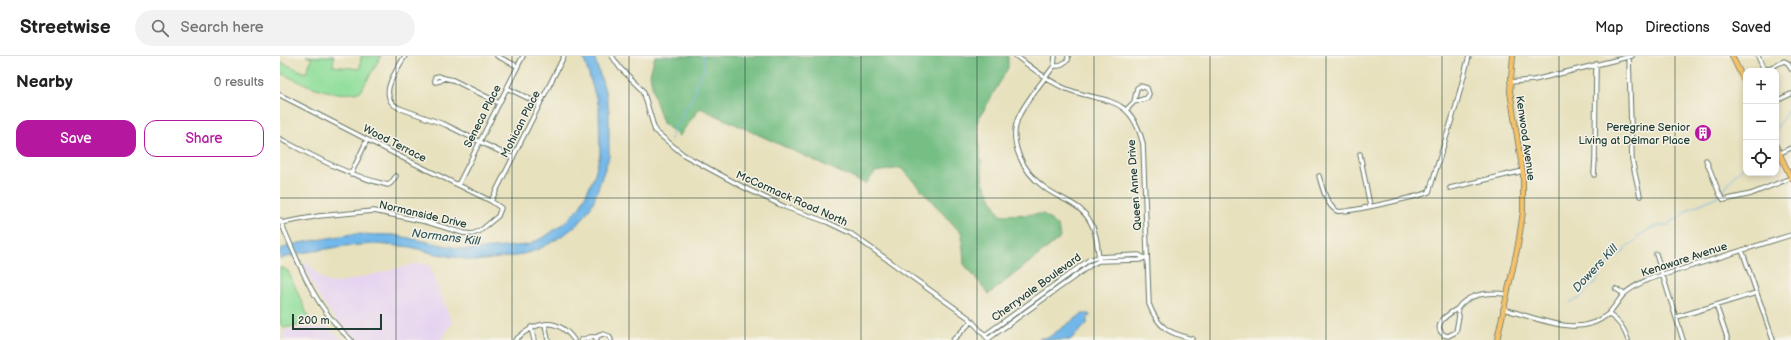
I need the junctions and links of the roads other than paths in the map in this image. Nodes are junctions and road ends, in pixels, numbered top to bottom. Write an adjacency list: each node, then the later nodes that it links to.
1 (404, 56): 35 (street)
2 (497, 56): 16 (street)
3 (523, 56): 16 (street, Seneca Place)
4 (564, 56): 31 (street, Mohican Place)
5 (612, 56): 72 (street, McCormack Road North)
6 (1016, 56): 23 (street, Queen Anne Drive)
7 (1055, 56): 17 (street)
8 (1068, 56): 17 (street)
9 (1469, 56): 51 (street)
10 (1513, 56): 24 (main road, Kenwood Avenue)
11 (1630, 56): 14 (street); 49 (street)
12 (1732, 56): 21 (main road)
13 (1758, 56): 18 (street)
14 (1617, 58): 15 (street)
15 (1596, 64): 24 (street); 43 (street)
16 (517, 66): 25 (street, Seneca Place)
17 (1054, 66): 23 (street)
18 (1763, 68)
19 (1770, 68): 20 (street)
20 (1791, 69)
21 (1743, 76)
22 (444, 78): 30 (street)
23 (1045, 78): 32 (street, Queen Anne Drive); 58 (street)
24 (1510, 82): 41 (main road, Kenwood Avenue)
25 (506, 88): 30 (street, Seneca Place); 31 (street)
26 (1791, 94): 28 (street)
27 (280, 95): 34 (street, Wood Terrace)
28 (1779, 100)
29 (1134, 102): 29 (street); 32 (street)
30 (499, 103): 35 (street, Seneca Place)
31 (540, 104): 39 (street, Mohican Place)
32 (1126, 110): 57 (street, Queen Anne Drive)
33 (280, 139): 42 (street)
34 (367, 140): 42 (street); 47 (street, Wood Terrace)
35 (479, 141): 39 (street); 47 (street, Seneca Place)
36 (1791, 148): 37 (street)
37 (1780, 153): 46 (main road)
38 (1360, 154): 51 (street)
39 (512, 158): 50 (street, Mohican Place)
40 (1706, 160): 46 (street)
41 (1523, 171): 48 (street); 63 (main road, Kenwood Avenue)
42 (351, 174): 44 (street)
43 (1594, 175)
44 (396, 176)
45 (1319, 176): 51 (street)
46 (1791, 178)
47 (458, 185): 50 (street, Wood Terrace)
48 (1450, 188)
49 (1640, 196)
50 (491, 201): 52 (street, Wood Terrace)
51 (1370, 206)
52 (501, 208): 53 (street, Normanside Drive)
53 (281, 222): 79 (street)
54 (1791, 235): 55 (street, Kenaware Avenue)
55 (1742, 250): 59 (street, Kenaware Avenue); 62 (street)
56 (1656, 254): 59 (street)
57 (1145, 258): 58 (street); 78 (street, Queen Anne Drive)
58 (1098, 259): 60 (street, Cherryvale Boulevard)
59 (1663, 275): 64 (street, Kenaware Avenue); 71 (street)
60 (1051, 289): 68 (street, Cherryvale Boulevard); 70 (street, Cherryvale Boulevard)
61 (1616, 289): 64 (street)
62 (1756, 293): 65 (street); 91 (street)
63 (1506, 294): 66 (street); 67 (main road, Kenwood Avenue)
64 (1624, 294): 69 (street, Kenaware Avenue)
65 (1716, 305): 71 (street); 90 (street)
66 (1457, 309): 66 (street)
67 (1503, 309): 69 (street, Kenaware Avenue); 87 (main road, Kenwood Avenue)
68 (1017, 311): 70 (street); 75 (street, Cherryvale Boulevard)
69 (1608, 314): 88 (street)
70 (1020, 315): 77 (street, Cherryvale Boulevard)
71 (1677, 317): 89 (street)
72 (972, 321): 75 (street, McCormack Road North); 86 (street)
73 (545, 324): 74 (street); 82 (street); 83 (street)
74 (531, 327): 80 (street); 81 (street)
75 (985, 335): 77 (street, McCormack Road North)
76 (597, 339): 84 (street); 85 (street)
77 (989, 339)
78 (1192, 339)
79 (350, 340)
80 (514, 340)
81 (534, 340)
82 (548, 340)
83 (574, 340)
84 (581, 340)
85 (611, 340)
86 (953, 340)
87 (1497, 340)
88 (1628, 340)
89 (1683, 340)
90 (1728, 340)
91 (1773, 340)

